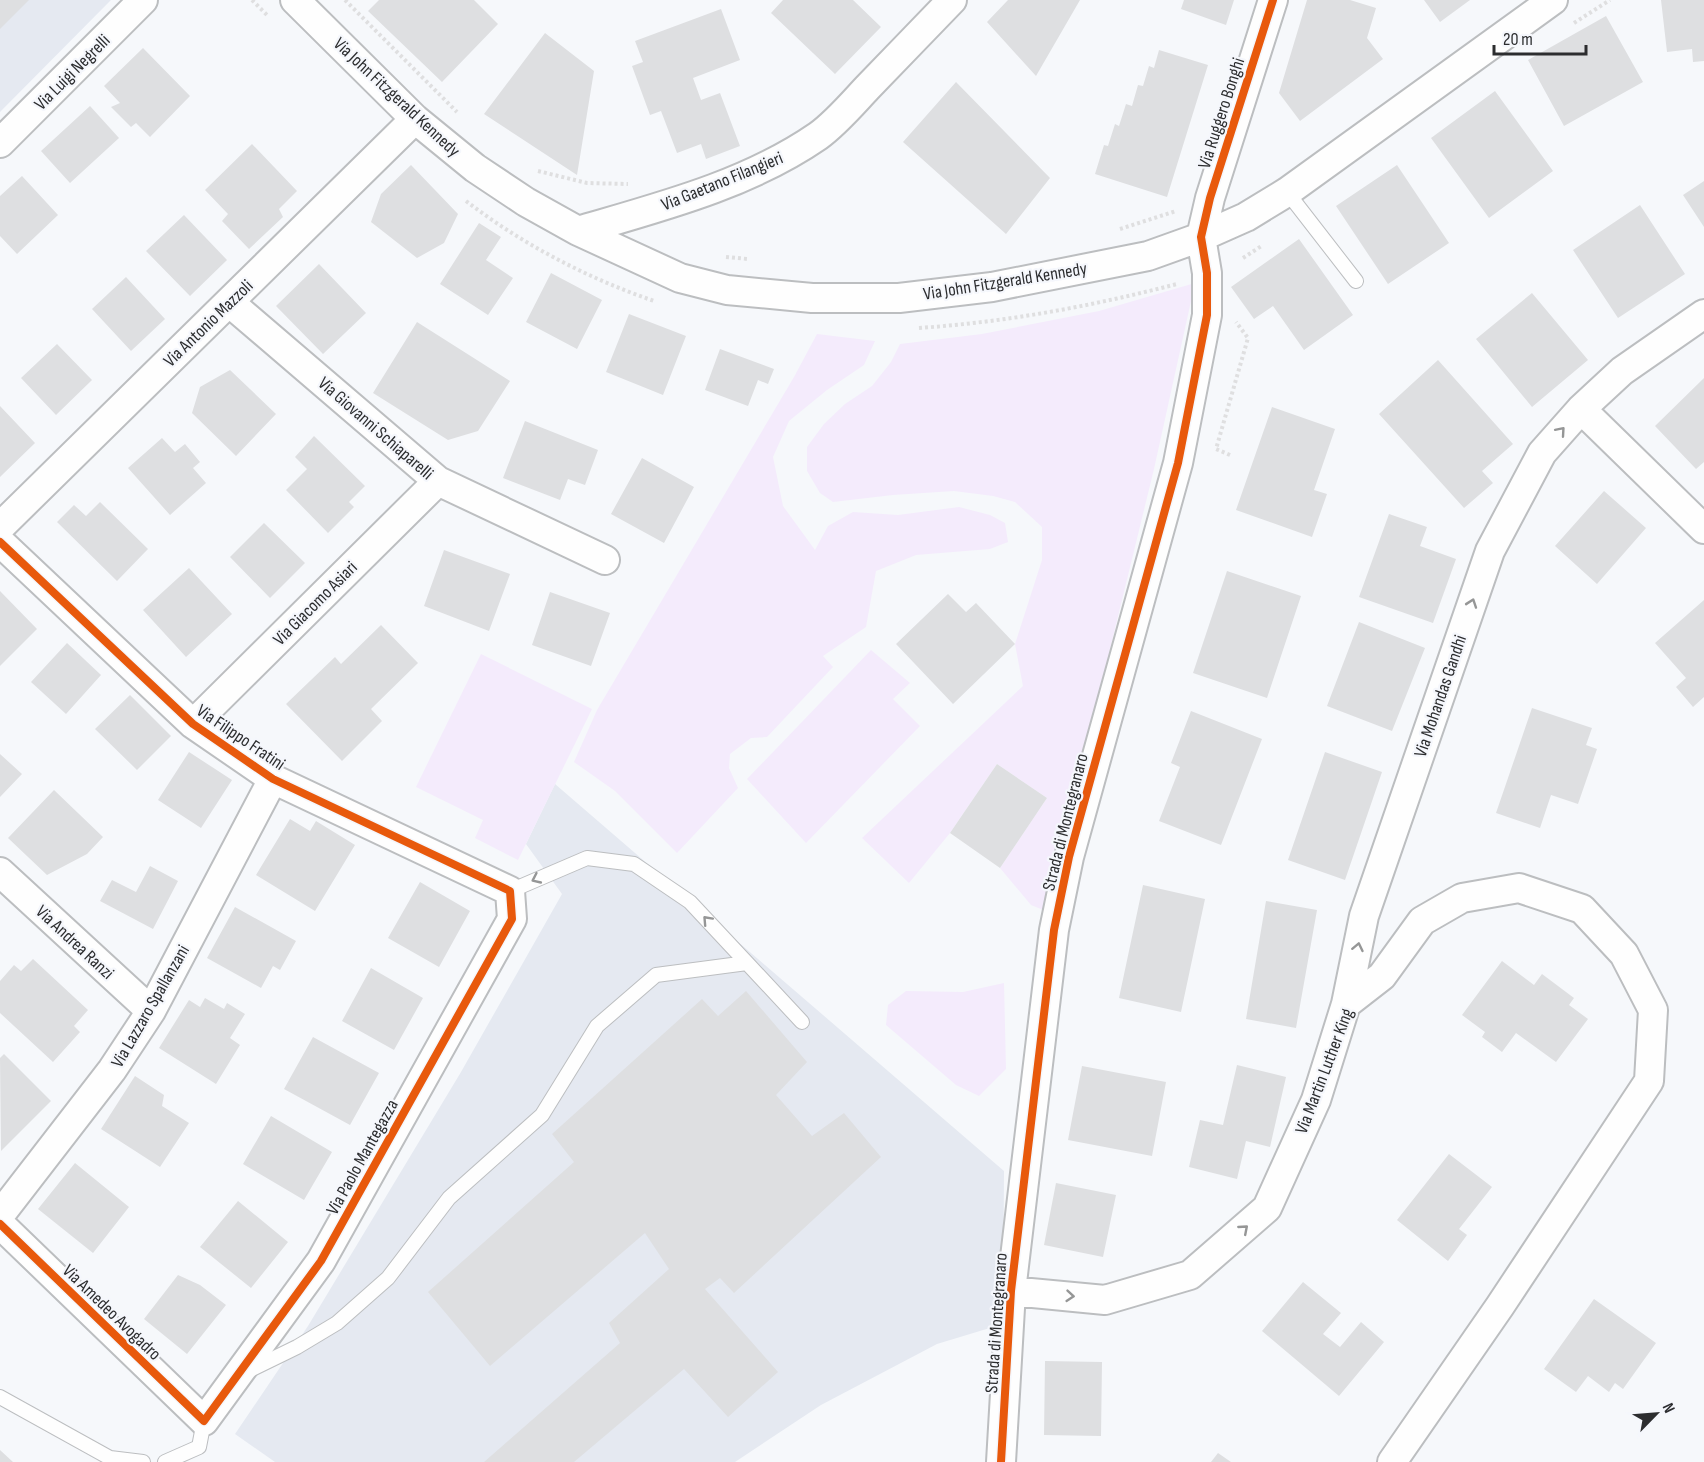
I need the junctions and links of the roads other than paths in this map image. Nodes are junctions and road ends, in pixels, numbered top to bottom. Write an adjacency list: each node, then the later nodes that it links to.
1 (143, 0): 7 (street, Via Luigi Negrelli)
2 (295, 0): 6 (street, Via John Fitzgerald Kennedy)
3 (952, 0): 9 (street, Via Gaetano Filangieri)
4 (1273, 0): 10 (street, Via Ruggero Bonghi)
5 (1553, 0): 8 (street, Via John Fitzgerald Kennedy)
6 (415, 119): 9 (street, Via John Fitzgerald Kennedy); 12 (street, Via Antonio Mazzoli)
7 (0, 143)
8 (1287, 192): 10 (street, Via John Fitzgerald Kennedy); 11 (lane)
9 (578, 231): 10 (street, Via John Fitzgerald Kennedy)
10 (1201, 237): 30 (street, Strada di Montegranaro)
11 (1356, 281)
12 (229, 302): 15 (street, Via Giovanni Schiaparelli); 16 (street, Via Antonio Mazzoli)
13 (1704, 314): 14 (street, Via Mohandas Gandhi)
14 (1581, 409): 17 (street); 25 (street, Via Mohandas Gandhi, one-way to 14)
15 (438, 481): 19 (street, Via Giovanni Schiaparelli); 20 (street, Via Giacomo Asiari)
16 (0, 527)
17 (1704, 529)
18 (0, 542): 20 (street, Via Filippo Fratini)
19 (605, 560)
20 (193, 724): 21 (street, Via Filippo Fratini)
21 (273, 779): 23 (street, Via Filippo Fratini); 26 (street, Via Lazzaro Spallanzani)
22 (0, 872): 26 (street, Via Andrea Ranzi)
23 (510, 891): 24 (lane, one-way to 23); 31 (street, Via Paolo Mantegazza)
24 (747, 963): 27 (lane); 31 (lane)
25 (1346, 1004): 30 (street, Via Martin Luther King, one-way to 25); 37 (street, Via Martin Luther King)
26 (150, 1011): 28 (street, Via Lazzaro Spallanzani)
27 (802, 1022)
28 (0, 1215)
29 (0, 1224): 33 (street, Via Amedeo Avogadro)
30 (1011, 1291): 36 (street, Strada di Montegranaro)
31 (236, 1377): 33 (street, Via Paolo Mantegazza)
32 (0, 1397): 34 (lane)
33 (204, 1421): 35 (lane)
34 (143, 1462)
35 (165, 1462)
36 (1001, 1462)
37 (1392, 1462)

